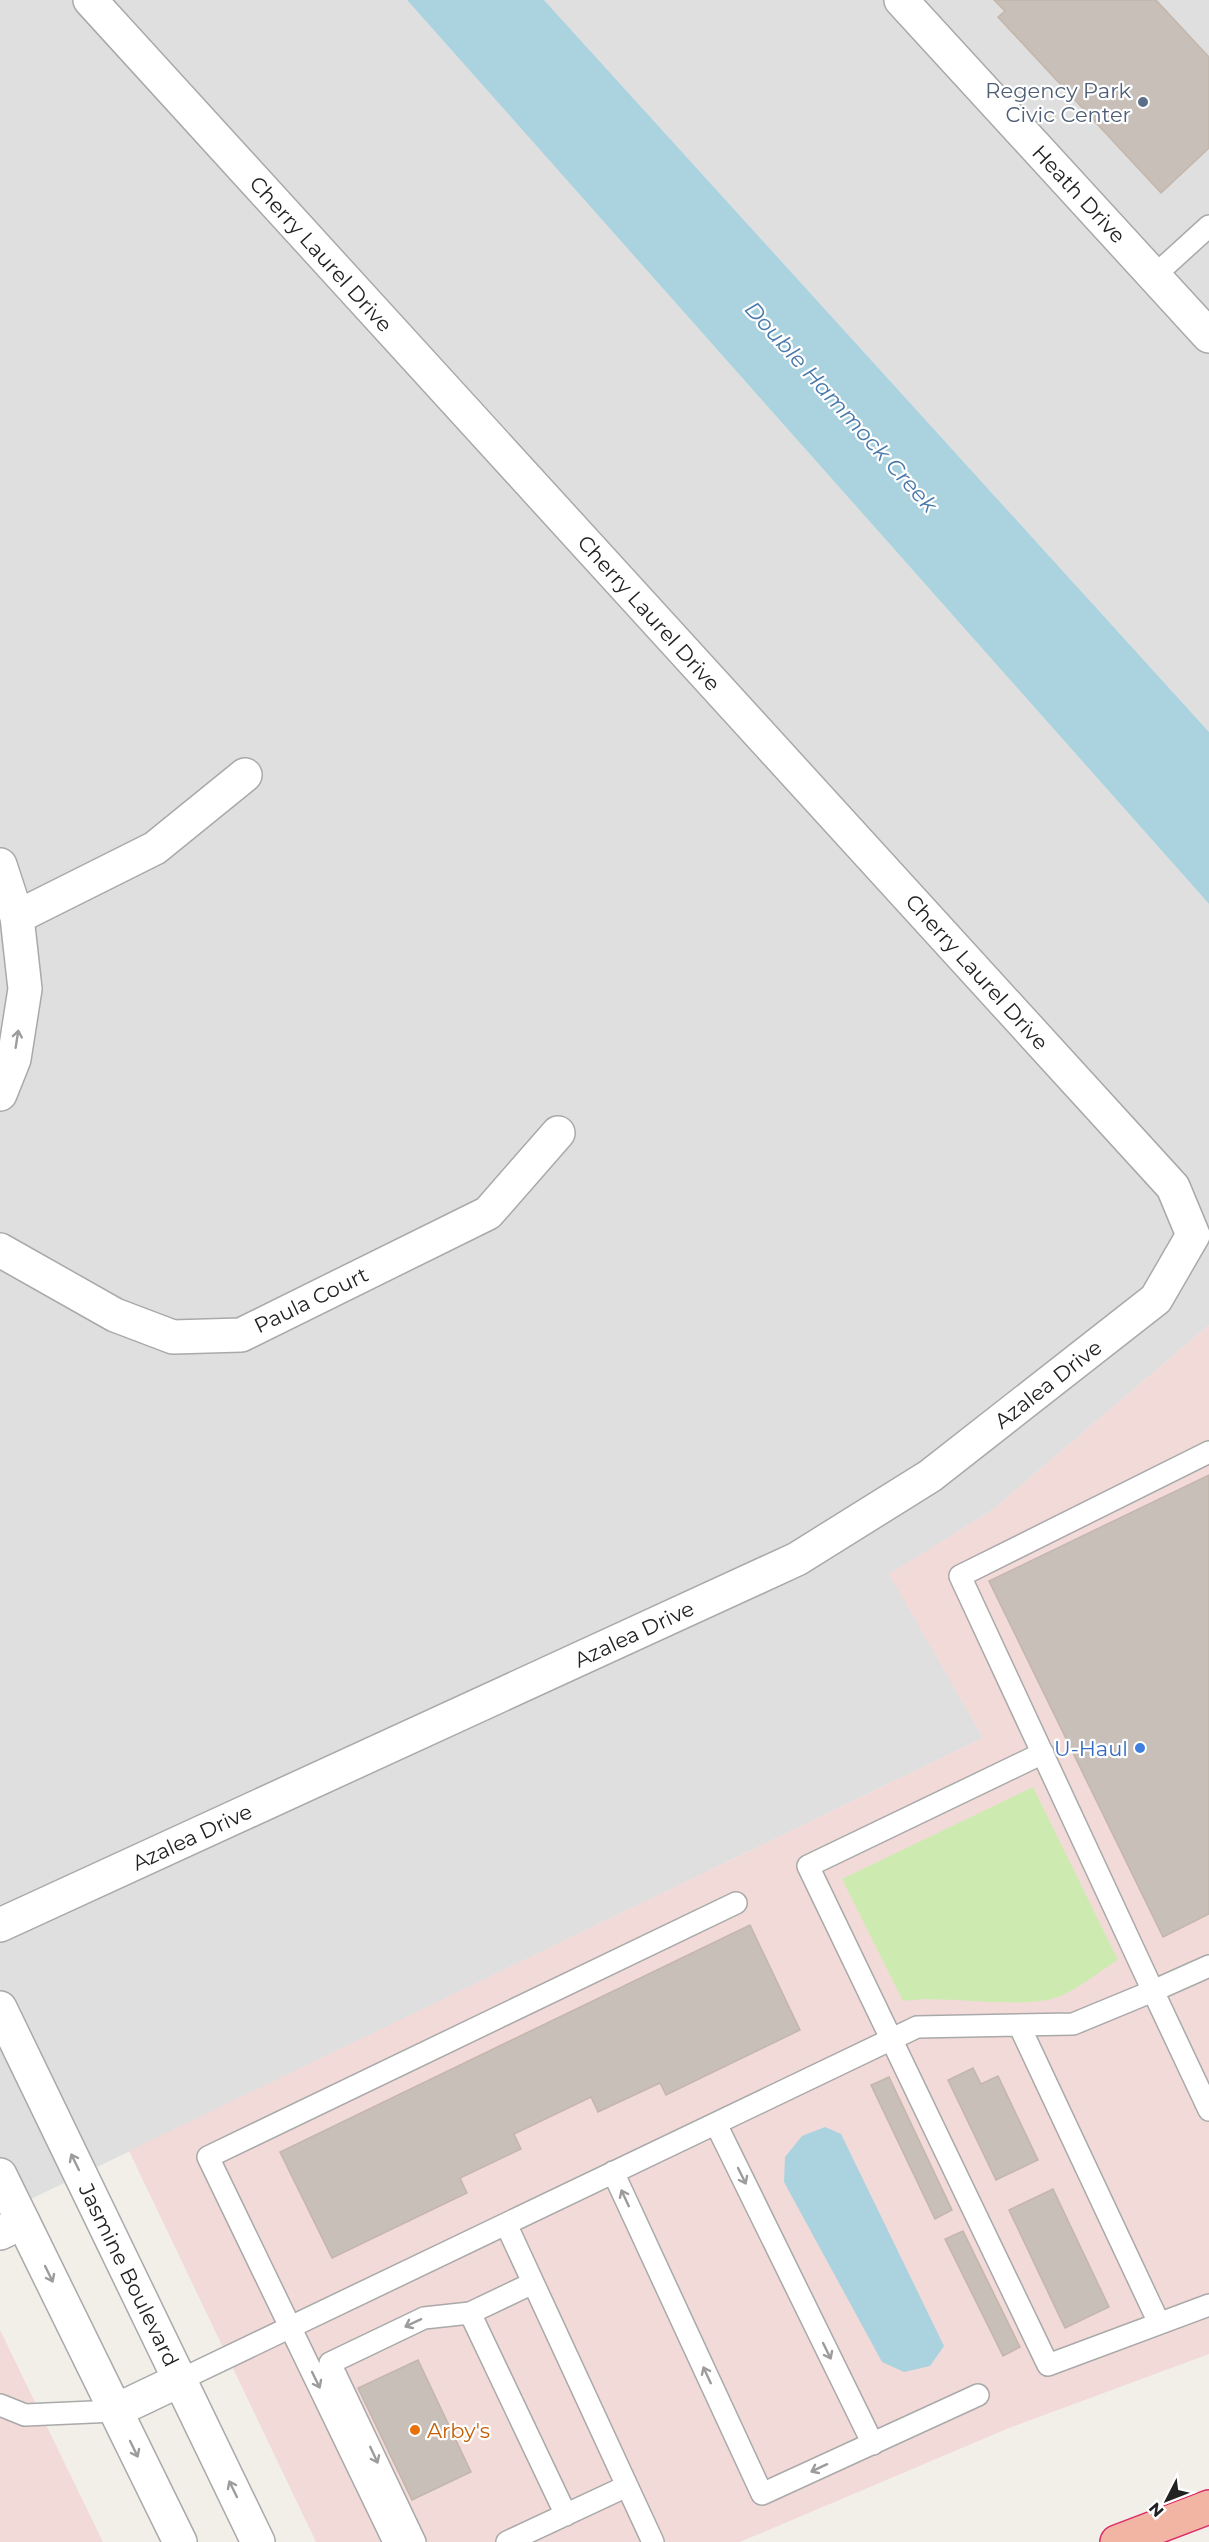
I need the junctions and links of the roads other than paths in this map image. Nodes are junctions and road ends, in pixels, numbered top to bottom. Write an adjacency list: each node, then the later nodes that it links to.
1 (90, 0): 11 (street, Cherry Laurel Drive)
2 (901, 0): 4 (street, Heath Drive)
3 (1209, 226): 4 (lane)
4 (1154, 276): 5 (street, Heath Drive)
5 (1209, 336)
6 (245, 775): 8 (street)
7 (0, 865): 8 (street)
8 (16, 917): 9 (street, one-way to 8)
9 (0, 1094)
10 (558, 1133): 12 (street, Paula Court)
11 (1193, 1235): 16 (street, Azalea Drive)
12 (0, 1250)
13 (1209, 1452): 14 (lane)
14 (1043, 1753): 18 (lane); 21 (lane)
15 (736, 1904): 32 (lane)
16 (0, 1926)
17 (1209, 1966): 18 (lane)
18 (1153, 1991): 20 (lane); 22 (lane)
19 (0, 2008): 33 (street, Jasmine Boulevard, one-way to 19)
20 (1019, 2025): 21 (lane); 31 (lane)
21 (891, 2039): 23 (lane); 31 (lane)
22 (1209, 2110)
23 (716, 2124): 24 (lane); 37 (lane, one-way to 37)
24 (613, 2172): 26 (lane); 37 (lane, one-way to 24)
25 (0, 2175): 27 (street)
26 (506, 2224): 28 (lane); 32 (lane)
27 (11, 2227): 36 (street, one-way to 36)
28 (533, 2283): 30 (lane); 38 (lane)
29 (1209, 2305): 31 (lane)
30 (470, 2313): 40 (lane); 44 (lane, one-way to 44)
31 (1159, 2324)
32 (291, 2327): 33 (lane); 43 (lane, one-way to 43)
33 (180, 2380): 36 (street); 42 (street, Jasmine Boulevard, one-way to 33)
34 (978, 2395): 37 (lane)
35 (0, 2405): 36 (lane)
36 (116, 2411): 41 (street, one-way to 41)
37 (873, 2444)
38 (627, 2486): 40 (lane); 46 (lane)
39 (1209, 2506): 47 (highway)
40 (566, 2515): 45 (lane)
41 (180, 2542)
42 (258, 2542)
43 (394, 2542)
44 (415, 2542)
45 (507, 2542)
46 (652, 2542)
47 (1117, 2542)

